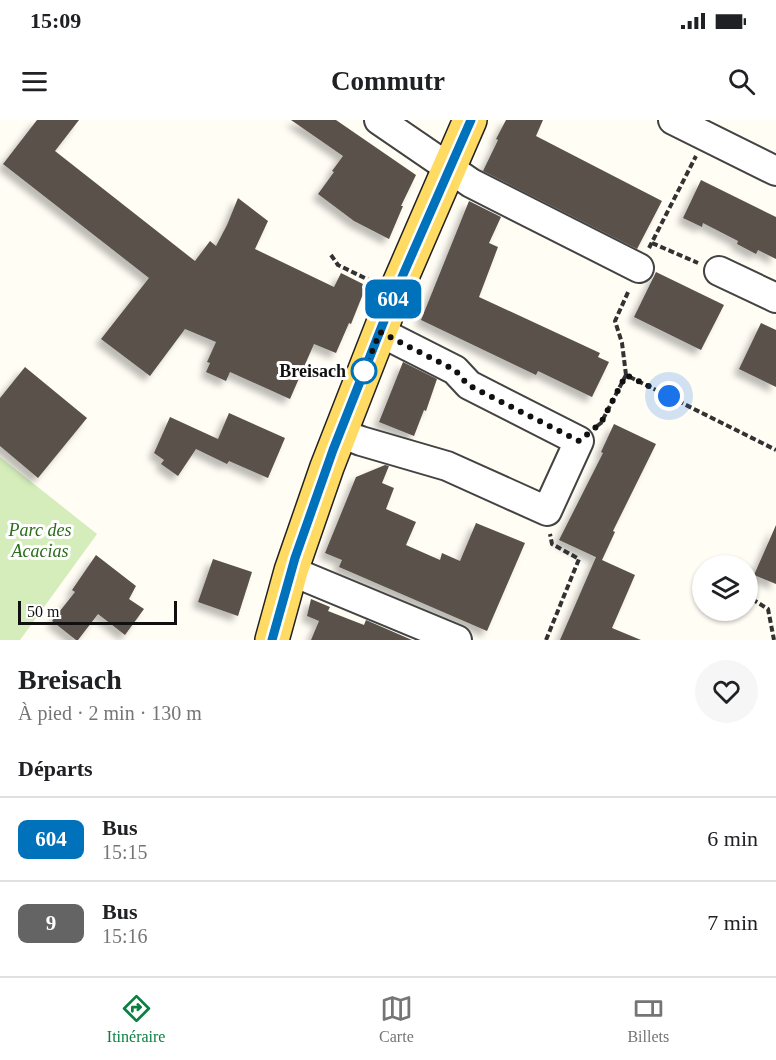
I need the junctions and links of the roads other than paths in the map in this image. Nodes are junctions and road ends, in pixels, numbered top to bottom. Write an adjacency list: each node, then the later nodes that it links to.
1 (379, 120): 4 (street)
2 (470, 120): 4 (main road)
3 (673, 120): 5 (street)
4 (450, 168): 6 (street); 9 (main road)
5 (776, 171)
6 (639, 268)
7 (719, 271): 8 (street)
8 (776, 298)
9 (380, 332): 10 (main road); 10 (street)
10 (340, 433): 11 (main road)
11 (291, 571): 12 (main road); 13 (street)
12 (272, 640)
13 (457, 640)

